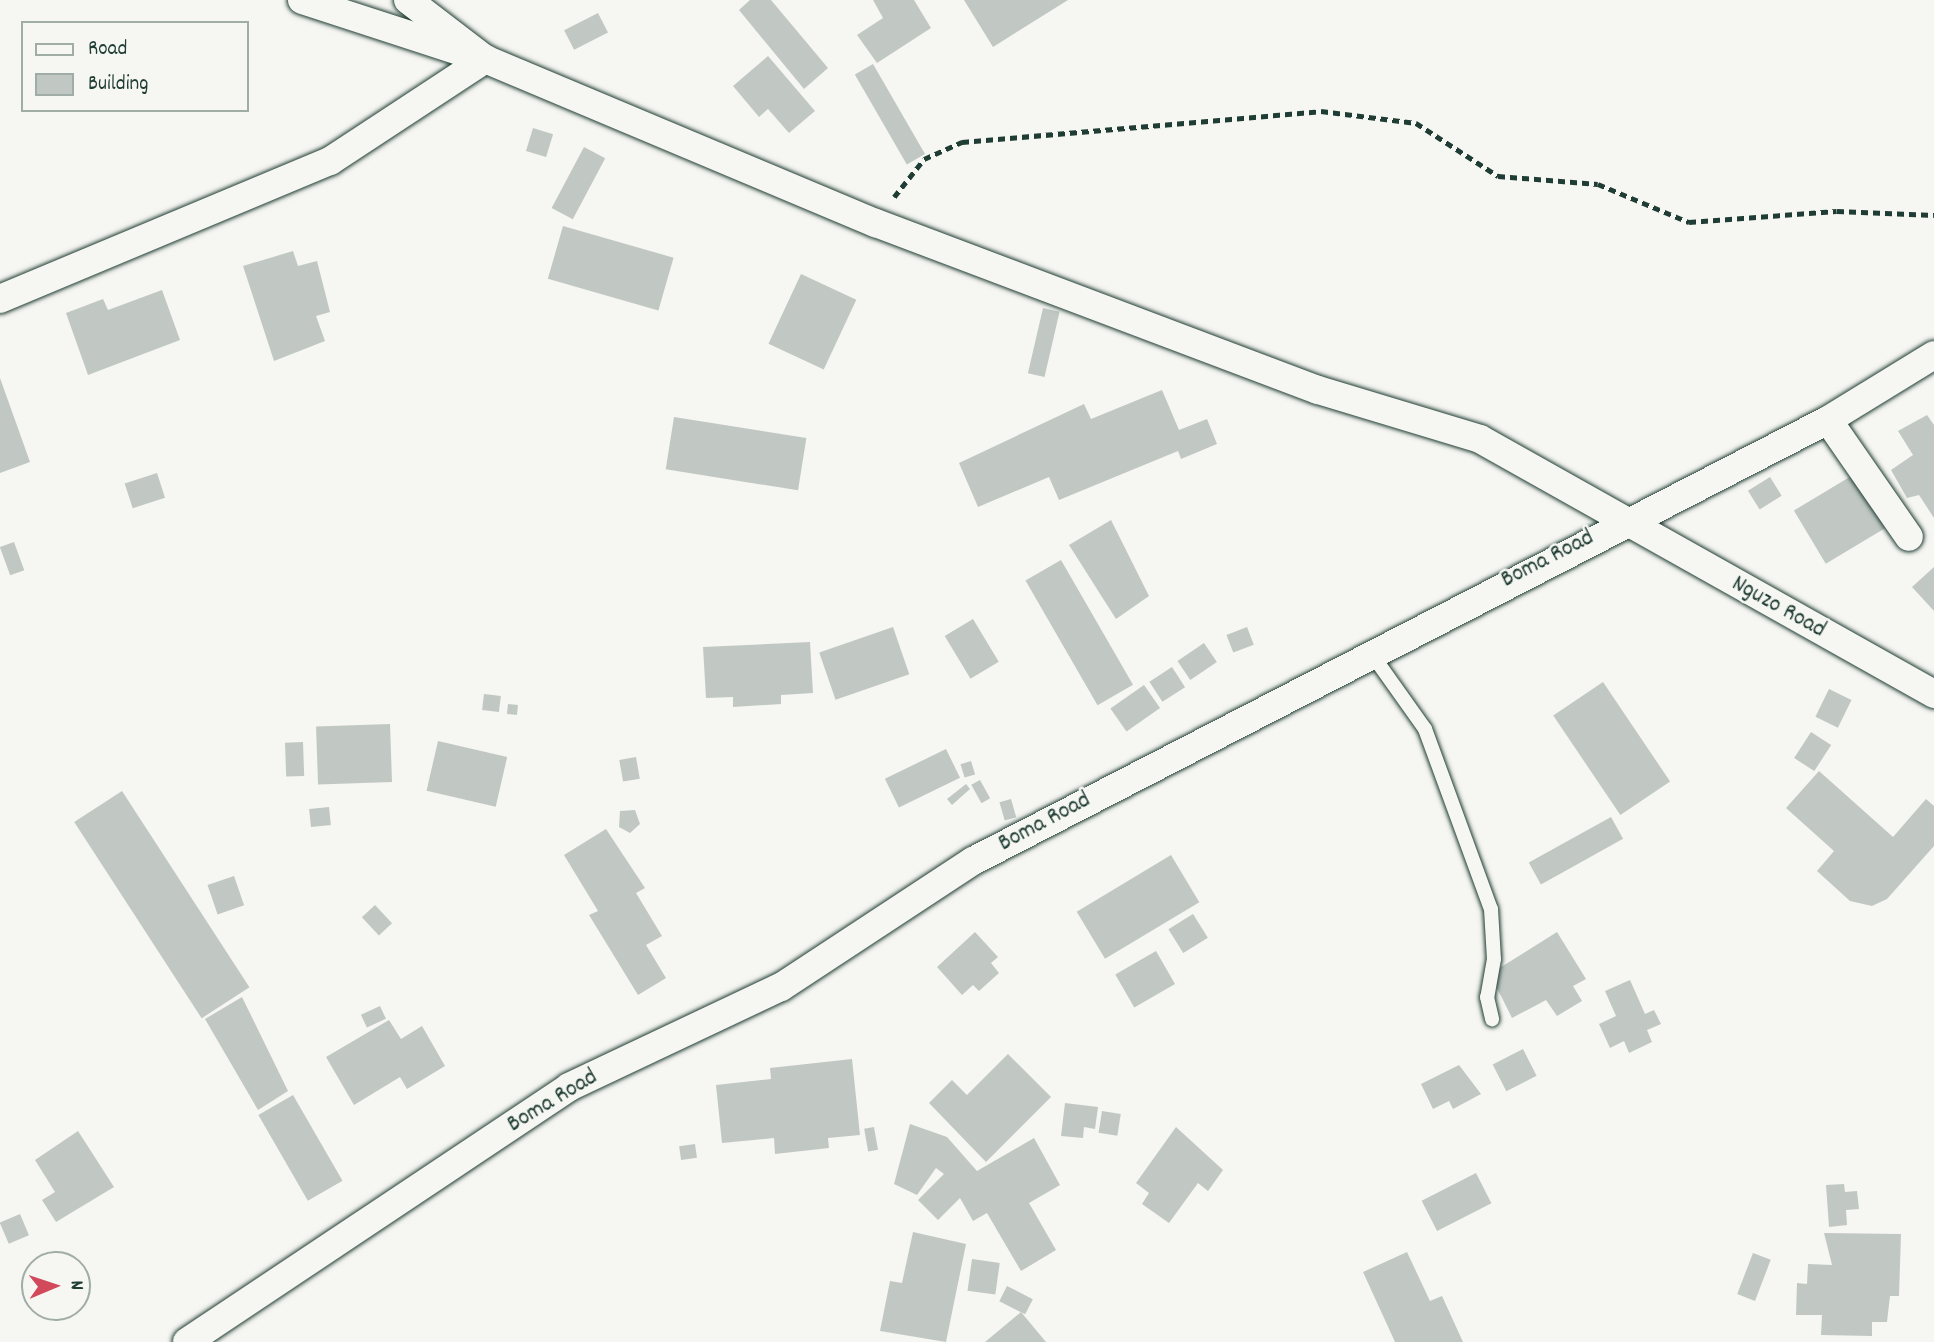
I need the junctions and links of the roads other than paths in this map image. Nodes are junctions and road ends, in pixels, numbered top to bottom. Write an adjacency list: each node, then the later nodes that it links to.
1 (302, 0): 3 (street)
2 (408, 0): 3 (street)
3 (485, 59): 4 (street); 7 (street, Nguzo Road)
4 (0, 299)
5 (1934, 355): 6 (street, Boma Road)
6 (1828, 420): 7 (street, Boma Road); 8 (street)
7 (1622, 521): 9 (street, Boma Road); 10 (street, Nguzo Road)
8 (1909, 537)
9 (1370, 652): 11 (lane); 12 (street, Boma Road)
10 (1934, 694)
11 (1492, 1019)
12 (187, 1342)

